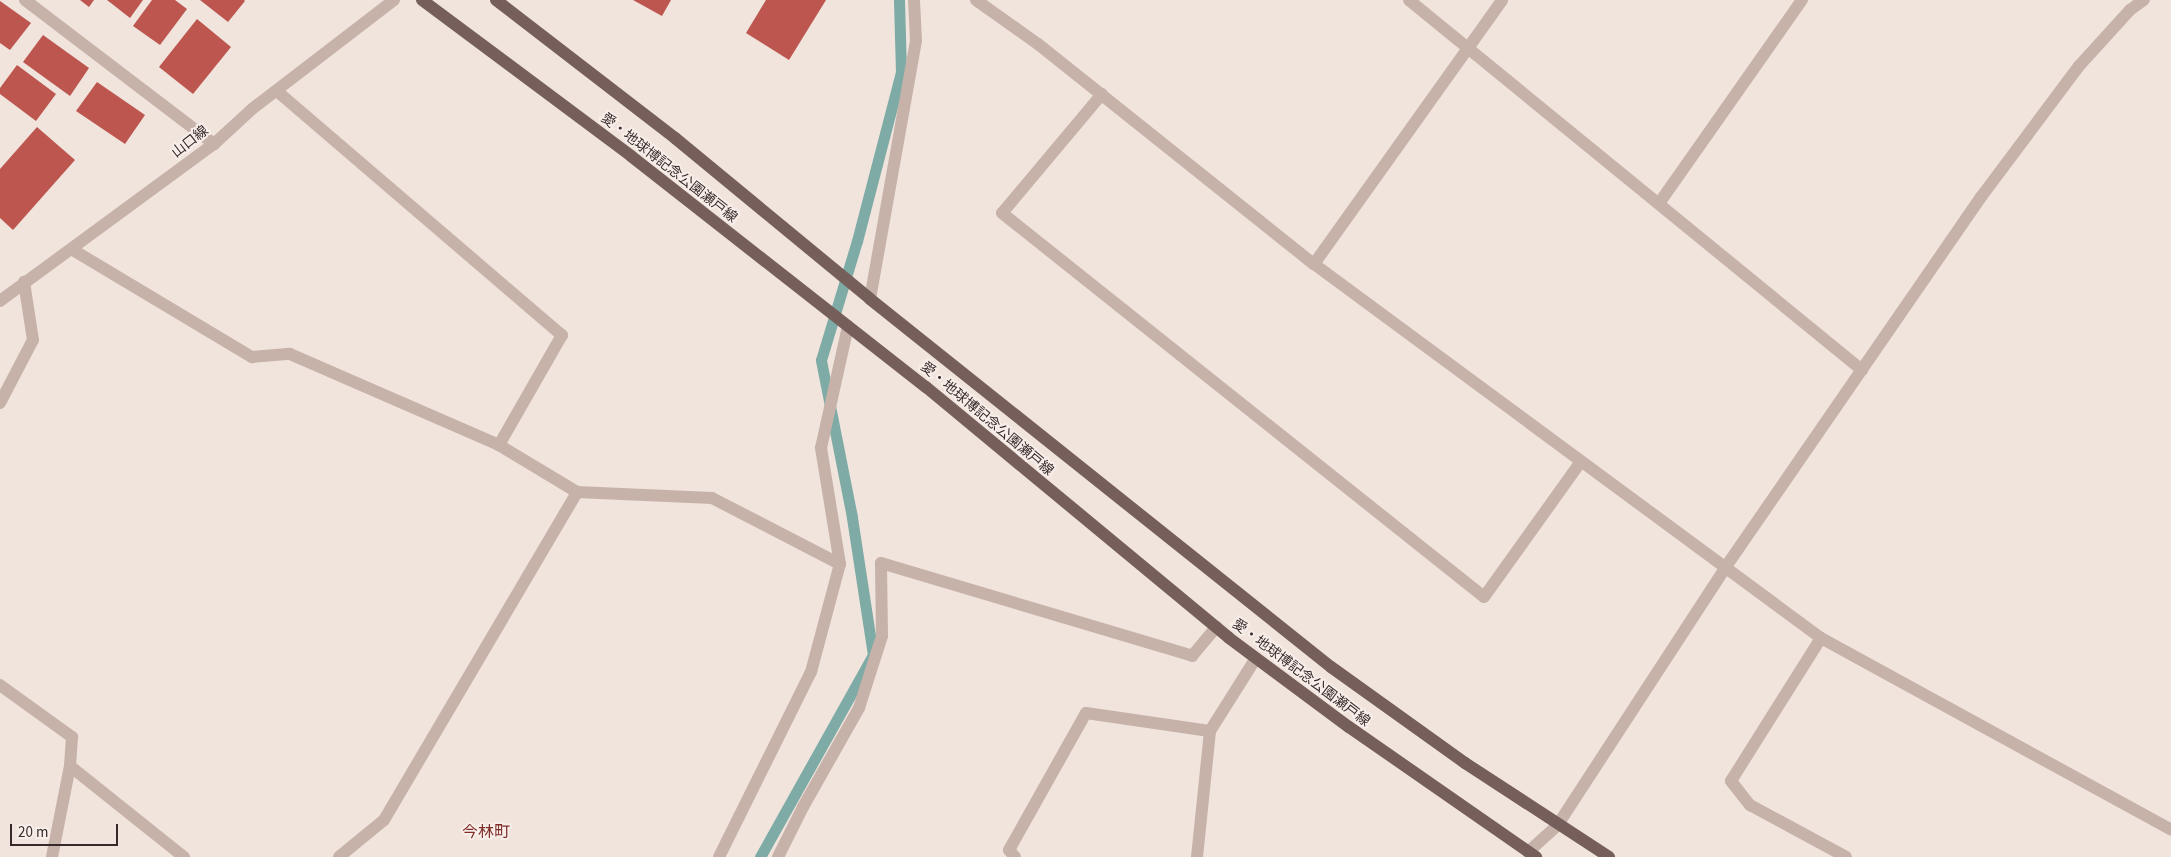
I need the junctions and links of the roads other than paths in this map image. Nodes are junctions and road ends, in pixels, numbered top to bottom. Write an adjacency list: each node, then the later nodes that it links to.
1 (25, 0): 14 (street)
2 (394, 0): 12 (street, 山口線)
3 (422, 0): 21 (main road, 愛・地球博記念公園瀬戸線)
4 (496, 0): 19 (main road, 愛・地球博記念公園瀬戸線)
5 (914, 0): 19 (street)
6 (976, 0): 13 (street)
7 (1409, 0): 11 (street)
8 (1502, 0): 11 (street)
9 (1802, 0): 15 (street)
10 (2144, 0): 22 (street)
11 (1469, 48): 15 (street); 17 (street)
12 (278, 92): 14 (street, 山口線); 24 (street)
13 (1102, 94): 17 (street); 25 (street)
14 (214, 144): 16 (street, 山口線)
15 (1660, 202): 22 (street)
16 (73, 250): 18 (street, 山口線); 24 (street)
17 (1314, 264): 25 (street)
18 (24, 282): 20 (street, 山口線); 23 (street)
19 (870, 299): 35 (main road, 愛・地球博記念公園瀬戸線)
20 (0, 301)
21 (848, 326): 27 (street); 29 (main road, 愛・地球博記念公園瀬戸線)
22 (1862, 370): 28 (street)
23 (0, 403)
24 (499, 445): 26 (street)
25 (1580, 463): 28 (street)
26 (577, 492): 27 (street); 40 (street)
27 (840, 564): 41 (street)
28 (1725, 568): 30 (street); 35 (street)
29 (1216, 628): 31 (main road, 愛・地球博記念公園瀬戸線); 42 (street)
30 (1820, 638): 36 (street); 46 (street)
31 (1256, 658): 33 (street); 37 (main road, 愛・地球博記念公園瀬戸線)
32 (0, 684): 34 (street)
33 (1210, 731): 43 (street); 44 (street)
34 (70, 766): 38 (street); 39 (street)
35 (1557, 826): 37 (street); 45 (main road, 愛・地球博記念公園瀬戸線)
36 (2171, 830)
37 (1532, 855)
38 (52, 857)
39 (184, 857)
40 (339, 857)
41 (719, 857)
42 (778, 857)
43 (1015, 857)
44 (1197, 857)
45 (1609, 857)
46 (1846, 857)

